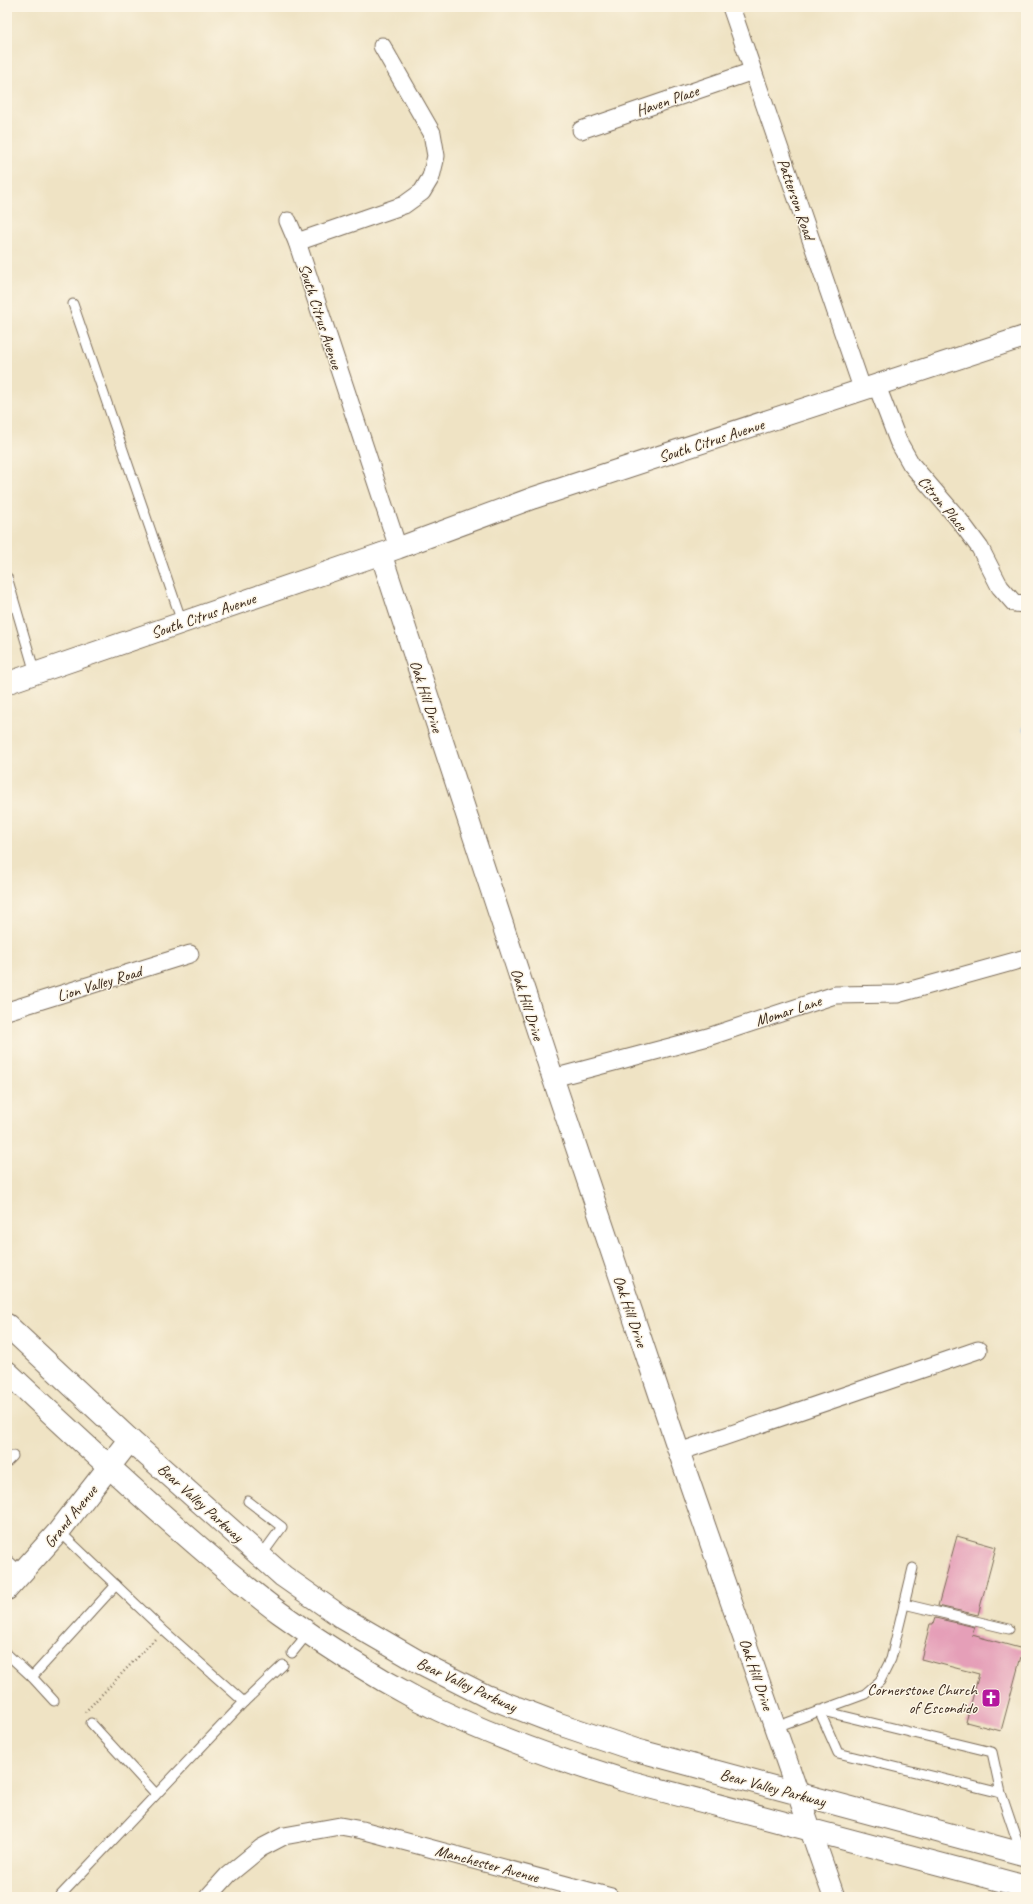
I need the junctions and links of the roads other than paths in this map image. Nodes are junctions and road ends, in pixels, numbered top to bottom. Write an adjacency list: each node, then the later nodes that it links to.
1 (731, 7): 3 (street, Patterson Road)
2 (382, 46): 6 (street)
3 (753, 70): 4 (street, Haven Place); 9 (street, Patterson Road)
4 (581, 130)
5 (288, 221): 6 (street, South Citrus Avenue)
6 (297, 242): 10 (street, South Citrus Avenue)
7 (73, 304): 13 (lane)
8 (1026, 336): 9 (street, South Citrus Avenue)
9 (870, 388): 10 (street, South Citrus Avenue); 12 (street, Citron Place)
10 (390, 551): 13 (street, South Citrus Avenue); 19 (street, Oak Hill Drive)
11 (7, 577): 14 (lane)
12 (1026, 604)
13 (182, 622): 14 (street, South Citrus Avenue)
14 (35, 673): 15 (street, South Citrus Avenue)
15 (7, 683)
16 (190, 954): 18 (street, Lion Valley Road)
17 (1026, 958): 19 (street, Momar Lane)
18 (7, 1011)
19 (553, 1078): 24 (street, Oak Hill Drive)
20 (7, 1326): 23 (main road, Bear Valley Parkway)
21 (978, 1350): 24 (street)
22 (7, 1372): 25 (main road, Bear Valley Parkway)
23 (130, 1440): 25 (main road, Grand Avenue); 28 (main road, Bear Valley Parkway)
24 (679, 1452): 44 (street, Oak Hill Drive)
25 (110, 1467): 27 (main road, Grand Avenue); 35 (main road, Bear Valley Parkway)
26 (248, 1501): 28 (lane)
27 (59, 1532): 29 (main road, Grand Avenue); 31 (lane)
28 (261, 1556): 47 (main road, Bear Valley Parkway)
29 (14, 1566): 32 (main road, Grand Avenue)
30 (913, 1568): 33 (lane)
31 (116, 1585): 39 (lane); 41 (lane)
32 (7, 1590)
33 (904, 1604): 34 (lane); 42 (lane)
34 (1009, 1629)
35 (309, 1632): 36 (lane); 48 (main road, Bear Valley Parkway)
36 (292, 1653)
37 (7, 1654): 39 (lane)
38 (283, 1665): 41 (lane)
39 (32, 1677): 40 (lane)
40 (54, 1701)
41 (244, 1702): 46 (lane)
42 (819, 1710): 44 (lane); 45 (lane); 45 (lane)
43 (91, 1723): 46 (lane)
44 (776, 1727): 47 (street, Oak Hill Drive)
45 (1001, 1793): 49 (lane)
46 (156, 1794): 51 (lane)
47 (799, 1795): 48 (street, Oak Hill Drive); 49 (main road, Bear Valley Parkway)
48 (811, 1830): 50 (main road, Bear Valley Parkway); 54 (street, Oak Hill Drive)
49 (1024, 1854)
50 (1026, 1887)
51 (59, 1897)
52 (208, 1897): 53 (street, Manchester Avenue)
53 (611, 1897)
54 (834, 1897)

